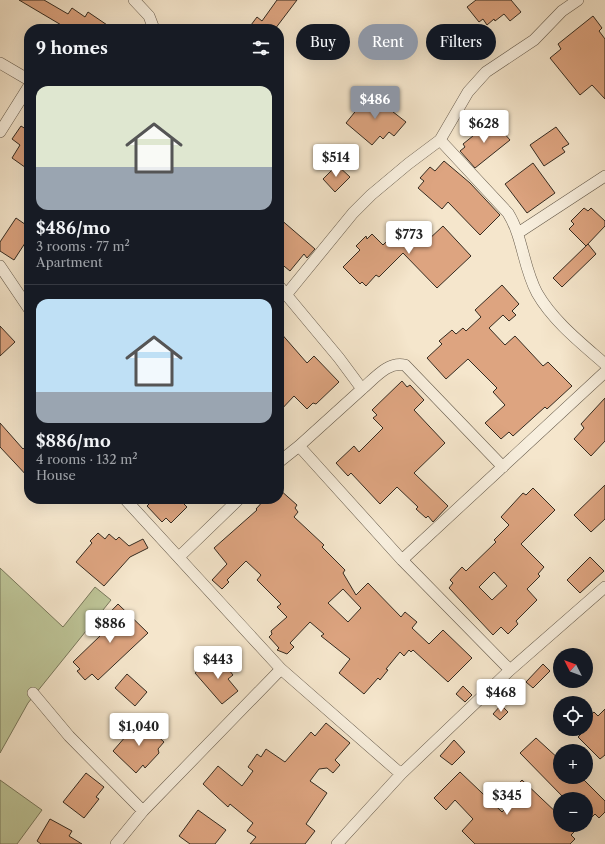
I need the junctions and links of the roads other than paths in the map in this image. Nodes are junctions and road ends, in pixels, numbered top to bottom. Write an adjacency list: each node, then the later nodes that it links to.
1 (134, 0): 3 (street)
2 (578, 0): 8 (street)
3 (152, 24)
4 (0, 63): 5 (street)
5 (24, 77)
6 (24, 94): 7 (street)
7 (0, 132)
8 (440, 140): 10 (street); 12 (street)
9 (605, 176): 10 (street)
10 (518, 233): 15 (street)
11 (0, 266): 14 (street)
12 (284, 290)
13 (284, 292): 17 (street)
14 (24, 302)
15 (605, 364)
16 (605, 372): 20 (street)
17 (362, 389): 18 (street); 20 (street)
18 (299, 446): 19 (street); 24 (street)
19 (284, 458)
20 (503, 467): 24 (street)
21 (130, 504): 23 (street)
22 (234, 504): 23 (street)
23 (179, 557): 26 (street)
24 (402, 560): 27 (street)
25 (605, 587): 27 (street)
26 (281, 669): 29 (street); 30 (street)
27 (510, 670): 29 (street)
28 (33, 693): 30 (street)
29 (401, 774): 32 (street)
30 (143, 811): 31 (street)
31 (116, 844)
32 (337, 844)

